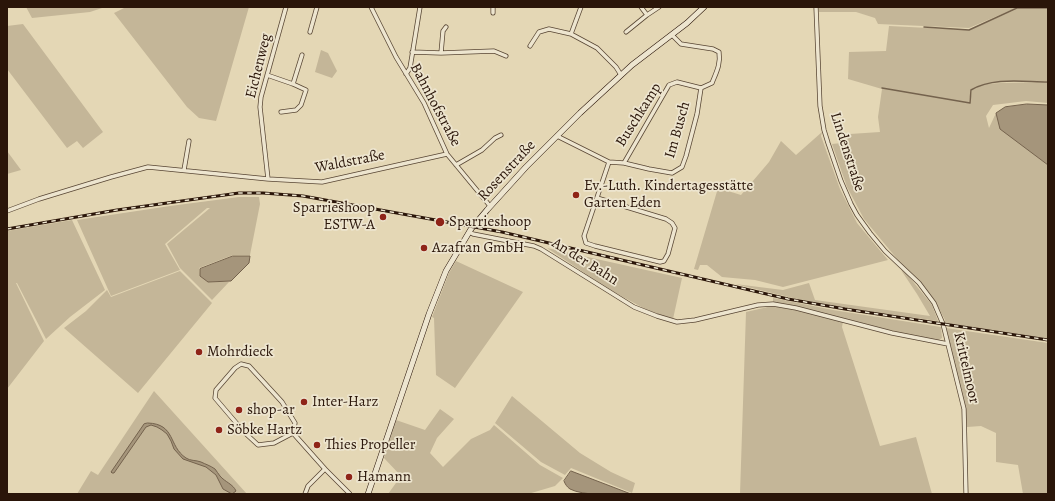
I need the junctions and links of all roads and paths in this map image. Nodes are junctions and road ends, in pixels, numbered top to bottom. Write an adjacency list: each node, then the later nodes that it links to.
1 (286, 7): 24 (street, Eichenweg)
2 (317, 7): 14 (street)
3 (371, 7): 23 (street, Bahnhofstraße)
4 (420, 7): 19 (street)
5 (493, 7): 11 (street)
6 (581, 7): 16 (street)
7 (641, 7): 12 (street)
8 (659, 7): 12 (street)
9 (704, 7): 17 (main road, Rosenstraße)
10 (816, 7): 42 (street, Lindenstraße)
11 (493, 14)
12 (647, 15): 15 (street)
13 (446, 27): 20 (street)
14 (310, 32)
15 (626, 32)
16 (571, 34): 18 (street); 25 (street)
17 (672, 35): 25 (main road, Rosenstraße); 27 (street, Im Busch)
18 (530, 46)
19 (412, 52): 20 (street); 23 (street)
20 (441, 53): 22 (street)
21 (302, 55): 26 (street)
22 (506, 56)
23 (406, 74): 32 (street, Bahnhofstraße)
24 (267, 75): 26 (street); 37 (street, Eichenweg)
25 (621, 75): 30 (main road, Rosenstraße)
26 (294, 84): 28 (street)
27 (702, 88): 34 (street, Buschkamp); 34 (street, Im Busch)
28 (281, 112)
29 (501, 135): 35 (street)
30 (557, 136): 33 (street, Im Busch); 39 (main road, Rosenstraße)
31 (189, 141): 36 (street)
32 (447, 154): 35 (street, Bahnhofstraße); 37 (street, Waldstraße)
33 (609, 162): 34 (street, Im Busch); 38 (street)
34 (624, 163)
35 (456, 165): 39 (street, Bahnhofstraße)
36 (184, 170): 37 (street, Waldstraße); 40 (street, Waldstraße)
37 (268, 179)
38 (596, 198): 38 (street)
39 (490, 206): 41 (main road, Rosenstraße)
40 (7, 211)
41 (469, 232): 43 (street, An der Bahn); 48 (main road, Rosenstraße)
42 (898, 264): 43 (street, Krittelmoor)
43 (948, 344): 49 (street, Krittelmoor)
44 (293, 433): 44 (street); 45 (street)
45 (325, 469): 46 (street); 47 (street)
46 (305, 494)
47 (350, 494)
48 (368, 494)
49 (966, 494)

